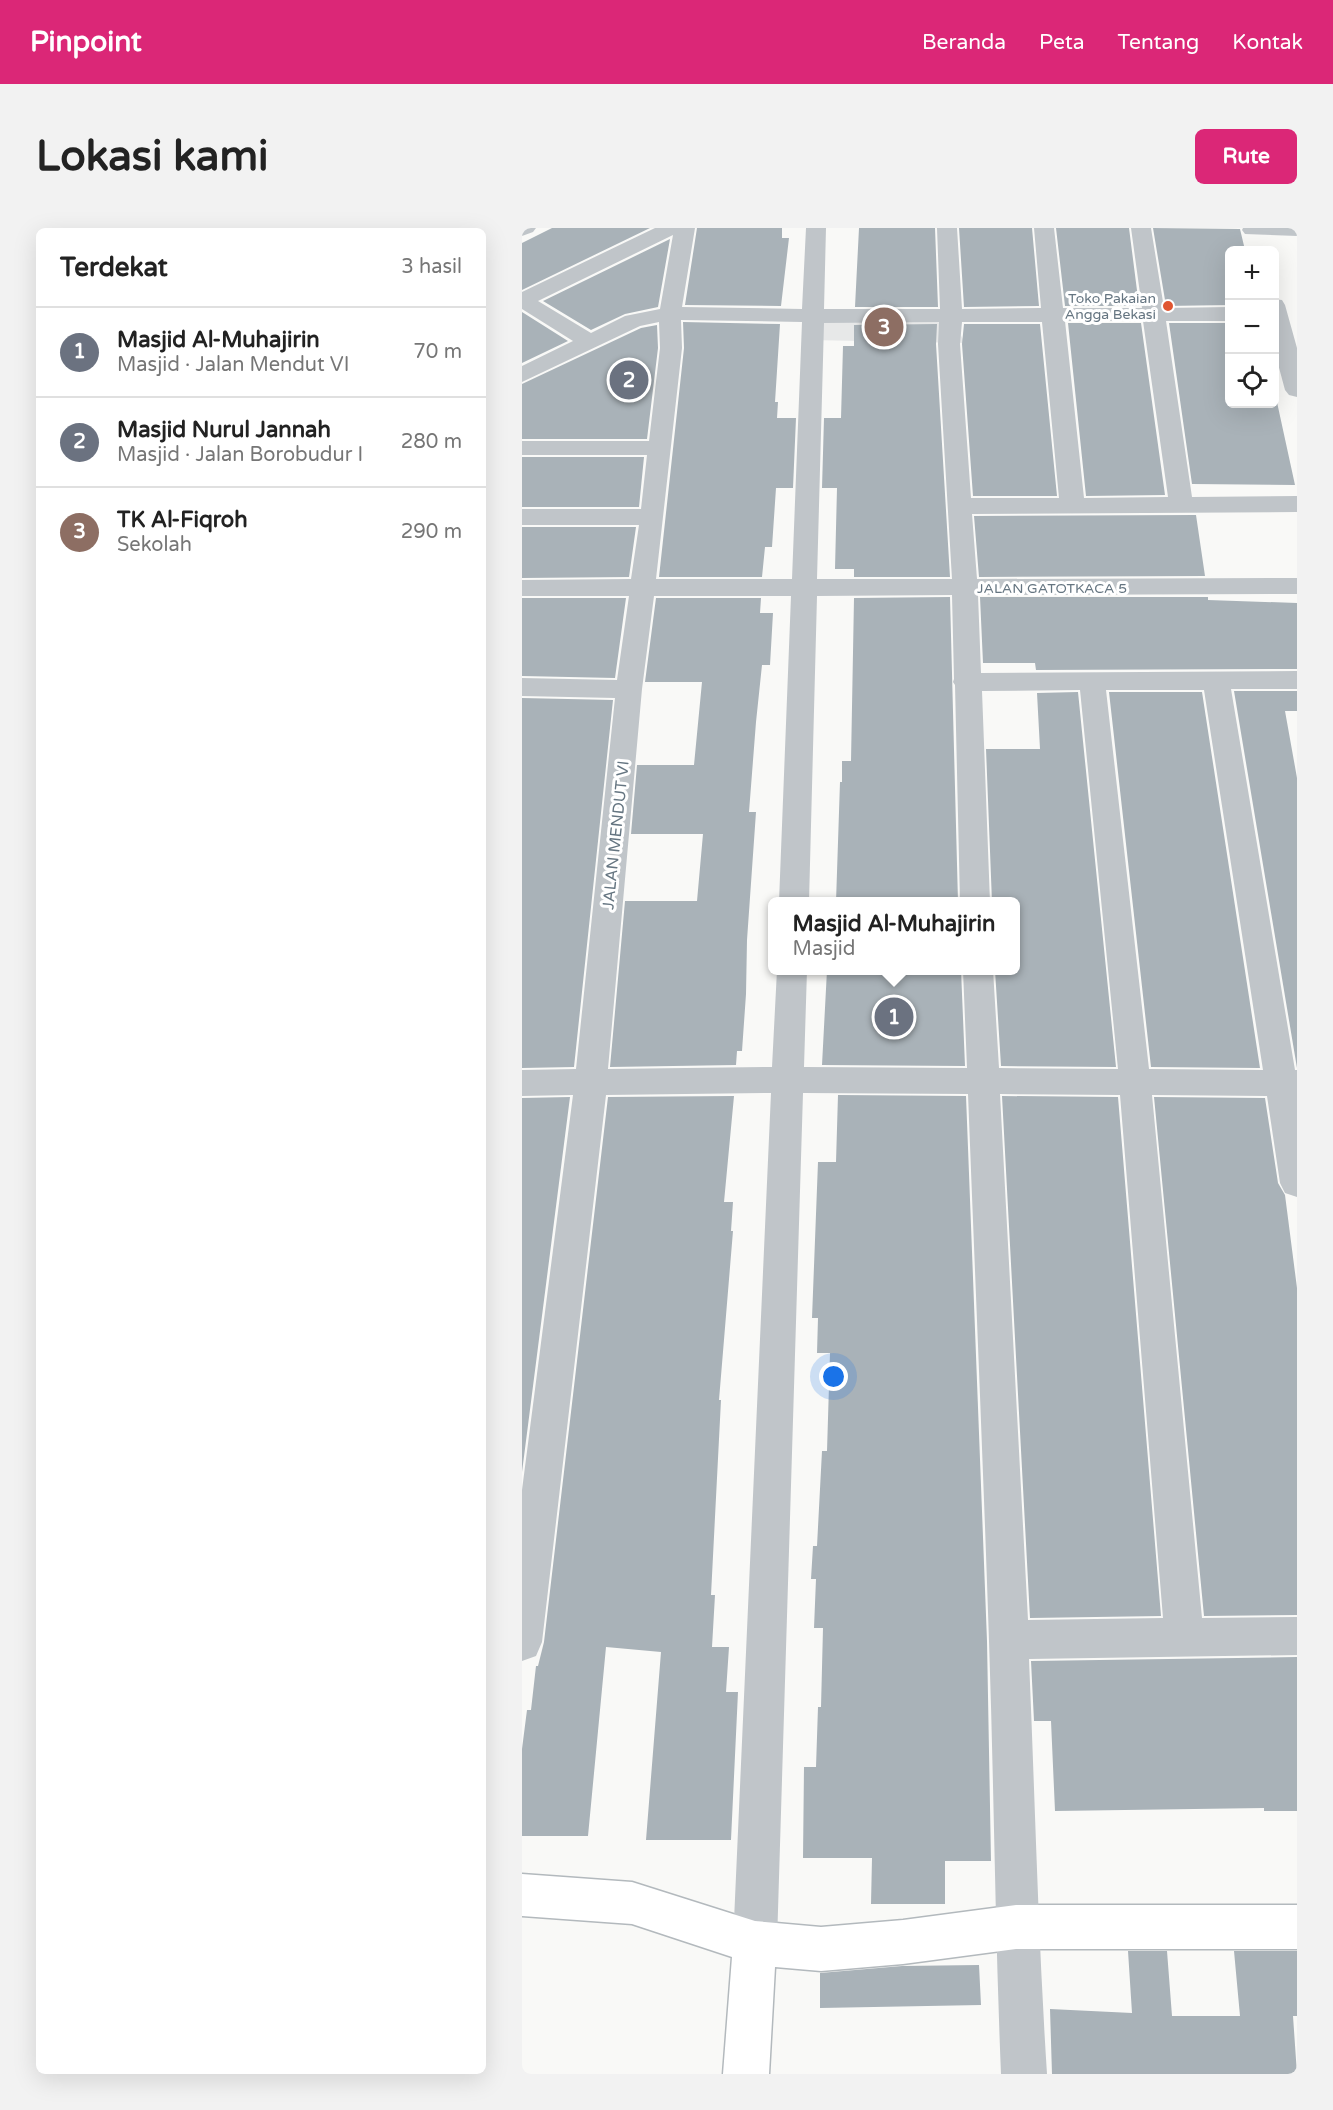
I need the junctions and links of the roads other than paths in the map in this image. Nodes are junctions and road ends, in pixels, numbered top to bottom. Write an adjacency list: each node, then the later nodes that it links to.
1 (672, 228): 10 (street)
2 (685, 228): 12 (street, JALAN MENDUT VI)
3 (816, 228): 17 (street)
4 (947, 228): 15 (street)
5 (1044, 228): 16 (street)
6 (1141, 228): 13 (street)
7 (1252, 229): 8 (street); 9 (street)
8 (1297, 230)
9 (1257, 246)
10 (522, 300): 18 (street)
11 (1281, 311): 20 (street)
12 (670, 313): 17 (street); 18 (street); 22 (street, JALAN MENDUT VI)
13 (1154, 314): 14 (street); 16 (street); 23 (street)
14 (1225, 314)
15 (951, 315): 16 (street); 17 (street); 26 (street)
16 (1053, 315): 25 (street)
17 (813, 316): 33 (street)
18 (588, 341): 19 (street)
19 (522, 375)
20 (1297, 390)
21 (522, 448): 22 (street)
22 (658, 448): 28 (street, JALAN MENDUT VI)
23 (1181, 504): 24 (street); 25 (street)
24 (1297, 504)
25 (1072, 505): 26 (street)
26 (958, 506): 32 (street)
27 (522, 517): 28 (street)
28 (652, 517): 31 (street, JALAN MENDUT VI)
29 (1297, 586): 32 (street, JALAN GATOTKACA 5)
30 (522, 588): 31 (street, JALAN GATOTKACA 5)
31 (643, 588): 33 (street, JALAN GATOTKACA 5); 39 (street, JALAN MENDUT VI)
32 (964, 588): 33 (street, JALAN GATOTKACA 5); 37 (street)
33 (806, 589): 40 (street)
34 (1216, 680): 35 (street); 36 (street); 49 (street)
35 (1297, 680)
36 (1092, 681): 37 (street); 48 (street)
37 (966, 682): 41 (street)
38 (522, 687): 39 (street)
39 (629, 688): 47 (street, JALAN MENDUT VI)
40 (794, 897)
41 (975, 897)
42 (792, 975): 44 (street)
43 (978, 975): 45 (street)
44 (787, 1080): 45 (street); 47 (street); 59 (street)
45 (983, 1081): 48 (street); 54 (street)
46 (522, 1083): 47 (street)
47 (591, 1083): 52 (street, JALAN MENDUT VI)
48 (1134, 1083): 49 (street); 53 (street)
49 (1289, 1083): 50 (street)
50 (1297, 1183)
51 (1297, 1636): 53 (street)
52 (522, 1637): 55 (street, JALAN MENDUT VI)
53 (1184, 1638): 54 (street)
54 (1010, 1640): 57 (street)
55 (522, 1642)
56 (522, 1895): 59 (street)
57 (1016, 1927): 58 (street); 59 (street); 61 (street)
58 (1297, 1927)
59 (755, 1943): 60 (street)
60 (746, 2074)
61 (1024, 2074)

